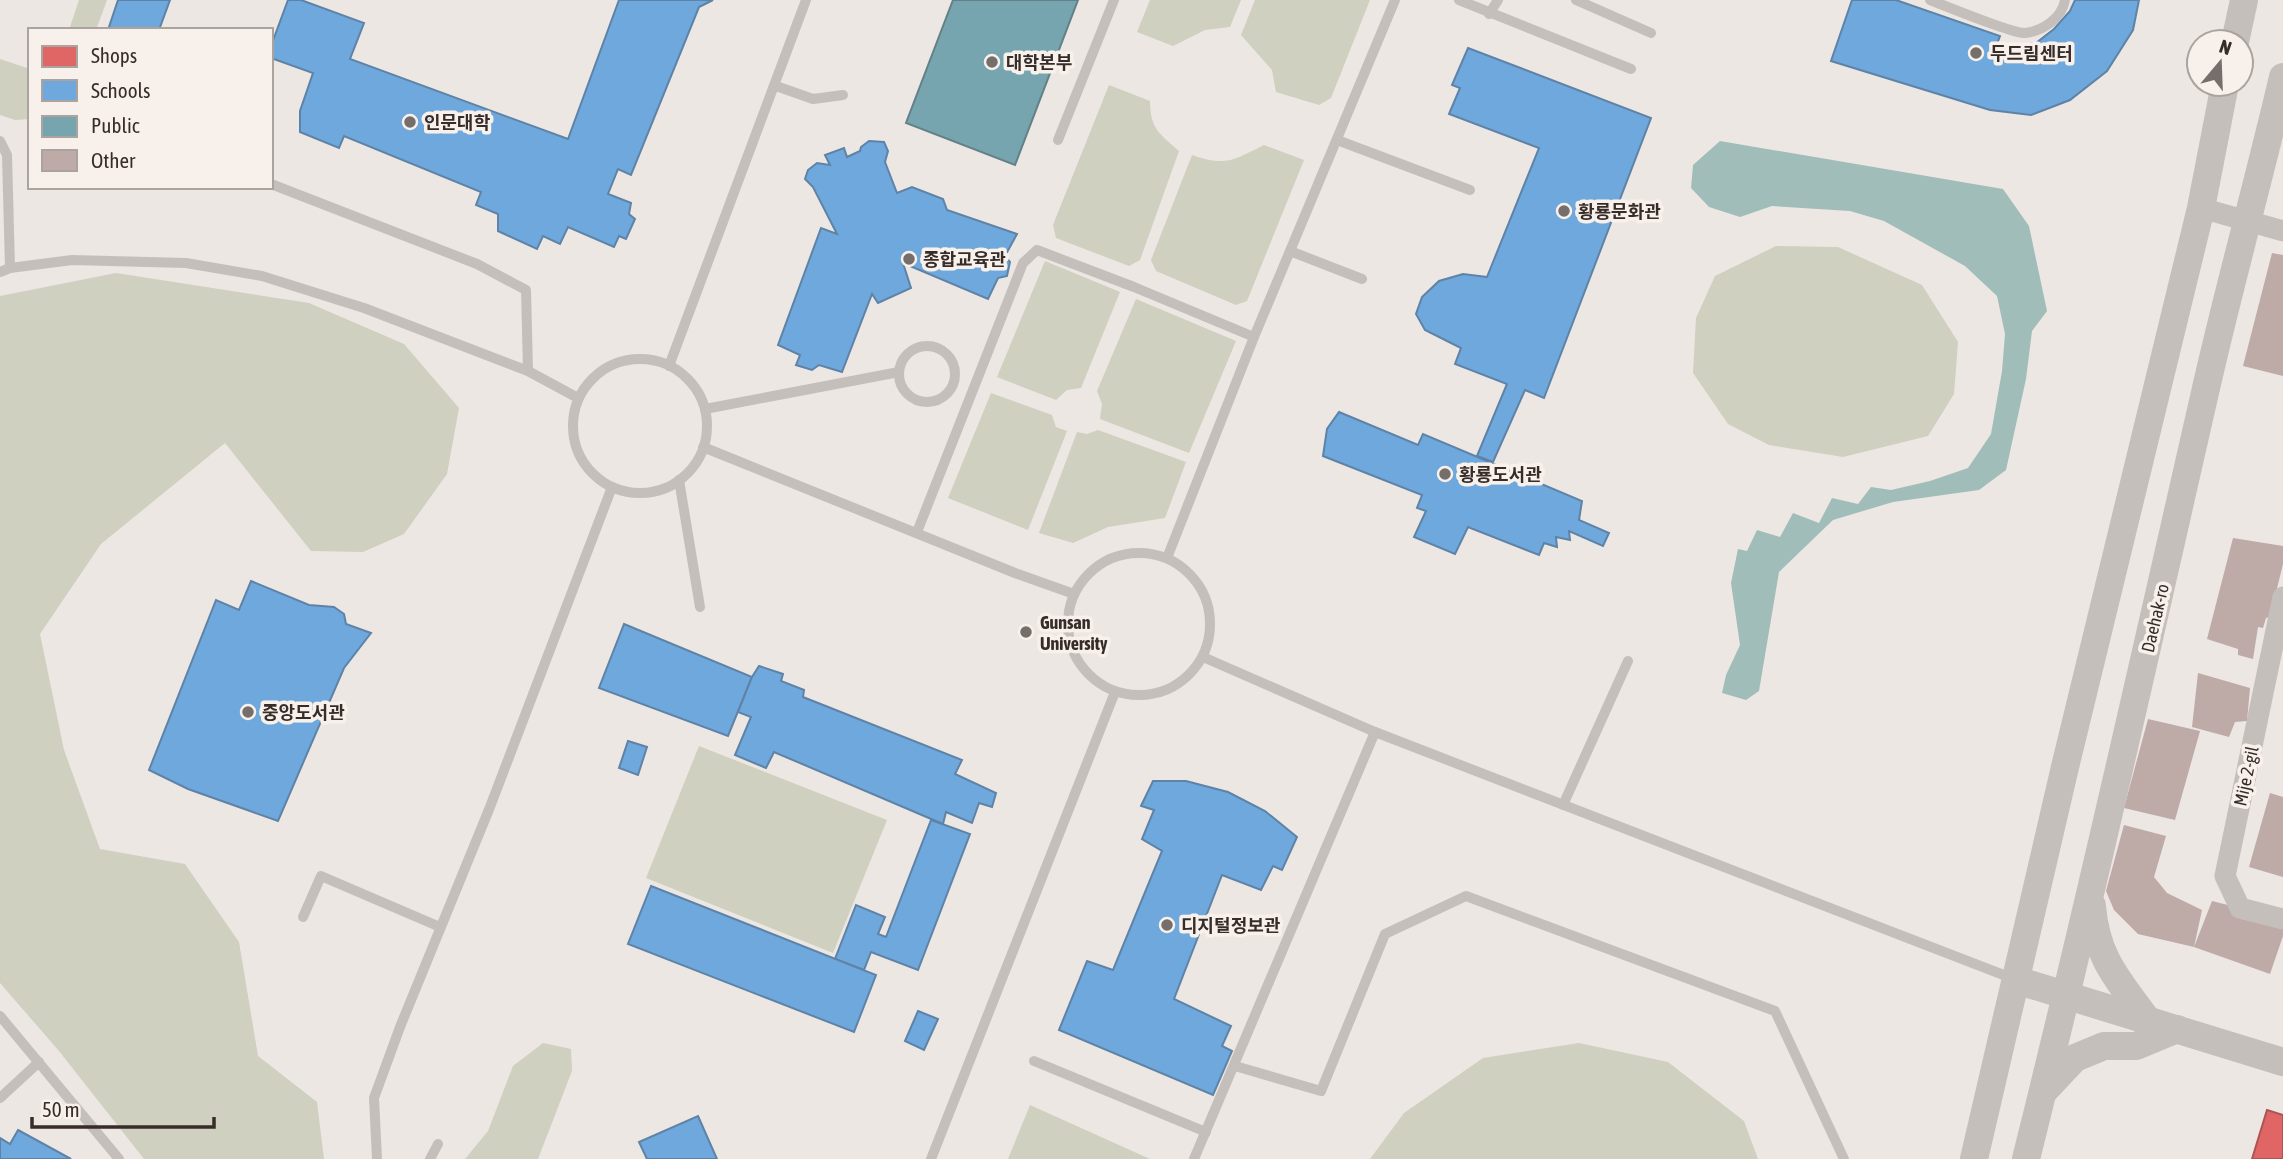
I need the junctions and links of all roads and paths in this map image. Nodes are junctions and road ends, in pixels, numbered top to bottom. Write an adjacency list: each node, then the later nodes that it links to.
1 (806, 0): 15 (lane)
2 (1114, 0): 18 (lane)
3 (1395, 0): 19 (lane)
4 (1459, 0): 10 (lane)
5 (1498, 0): 10 (lane)
6 (1576, 0): 12 (lane)
7 (1930, 0): 8 (lane)
8 (2065, 0)
9 (2245, 0): 11 (street)
10 (1489, 14): 13 (lane)
11 (2238, 28)
12 (1651, 33)
13 (1631, 69)
14 (2283, 77): 24 (street, Daehak-ro)
15 (776, 86): 16 (lane); 30 (lane)
16 (843, 95)
17 (2222, 98): 23 (street)
18 (1058, 140)
19 (1337, 140): 22 (lane); 26 (lane)
20 (0, 141): 27 (lane)
21 (273, 185): 31 (lane)
22 (1470, 190)
23 (2201, 208): 24 (street); 52 (street)
24 (2247, 221): 25 (street); 48 (street, Daehak-ro)
25 (2283, 231)
26 (1290, 251): 28 (lane); 29 (lane)
27 (5, 270): 31 (lane)
28 (1362, 279)
29 (1254, 337): 38 (lane); 39 (lane)
30 (669, 366): 33 (lane); 34 (lane)
31 (528, 371): 33 (lane)
32 (899, 372): 32 (lane); 34 (lane)
33 (578, 398): 37 (lane)
34 (705, 409): 35 (lane)
35 (703, 447): 36 (lane); 38 (lane)
36 (679, 480): 37 (lane); 42 (lane)
37 (612, 487): 51 (lane)
38 (916, 532): 40 (lane)
39 (1167, 558): 40 (lane); 43 (lane)
40 (1074, 594): 45 (lane)
41 (2283, 597): 50 (street, Mije 2-gil)
42 (700, 607)
43 (1203, 657): 45 (lane); 46 (lane)
44 (1628, 661): 47 (lane)
45 (1115, 692): 68 (lane)
46 (1375, 733): 47 (lane); 60 (lane)
47 (1563, 805): 52 (lane)
48 (2091, 892): 53 (street, Daehak-ro); 55 (street)
49 (303, 917): 51 (lane)
50 (2283, 919)
51 (440, 927): 66 (lane)
52 (2015, 980): 53 (street); 71 (street)
53 (2067, 995): 55 (street); 61 (street, Daehak-ro)
54 (0, 1016): 58 (lane)
55 (2148, 1021): 56 (street)
56 (2176, 1029): 59 (street); 61 (street)
57 (1034, 1061): 63 (lane)
58 (39, 1062): 62 (lane); 65 (lane)
59 (2283, 1062)
60 (1235, 1066): 63 (lane); 70 (lane)
61 (2043, 1092): 72 (street, Daehak-ro)
62 (0, 1098)
63 (1206, 1132): 69 (lane)
64 (438, 1144): 67 (lane)
65 (120, 1159)
66 (377, 1159)
67 (430, 1159)
68 (931, 1159)
69 (1194, 1159)
70 (1844, 1159)
71 (1974, 1159)
72 (2026, 1159)

